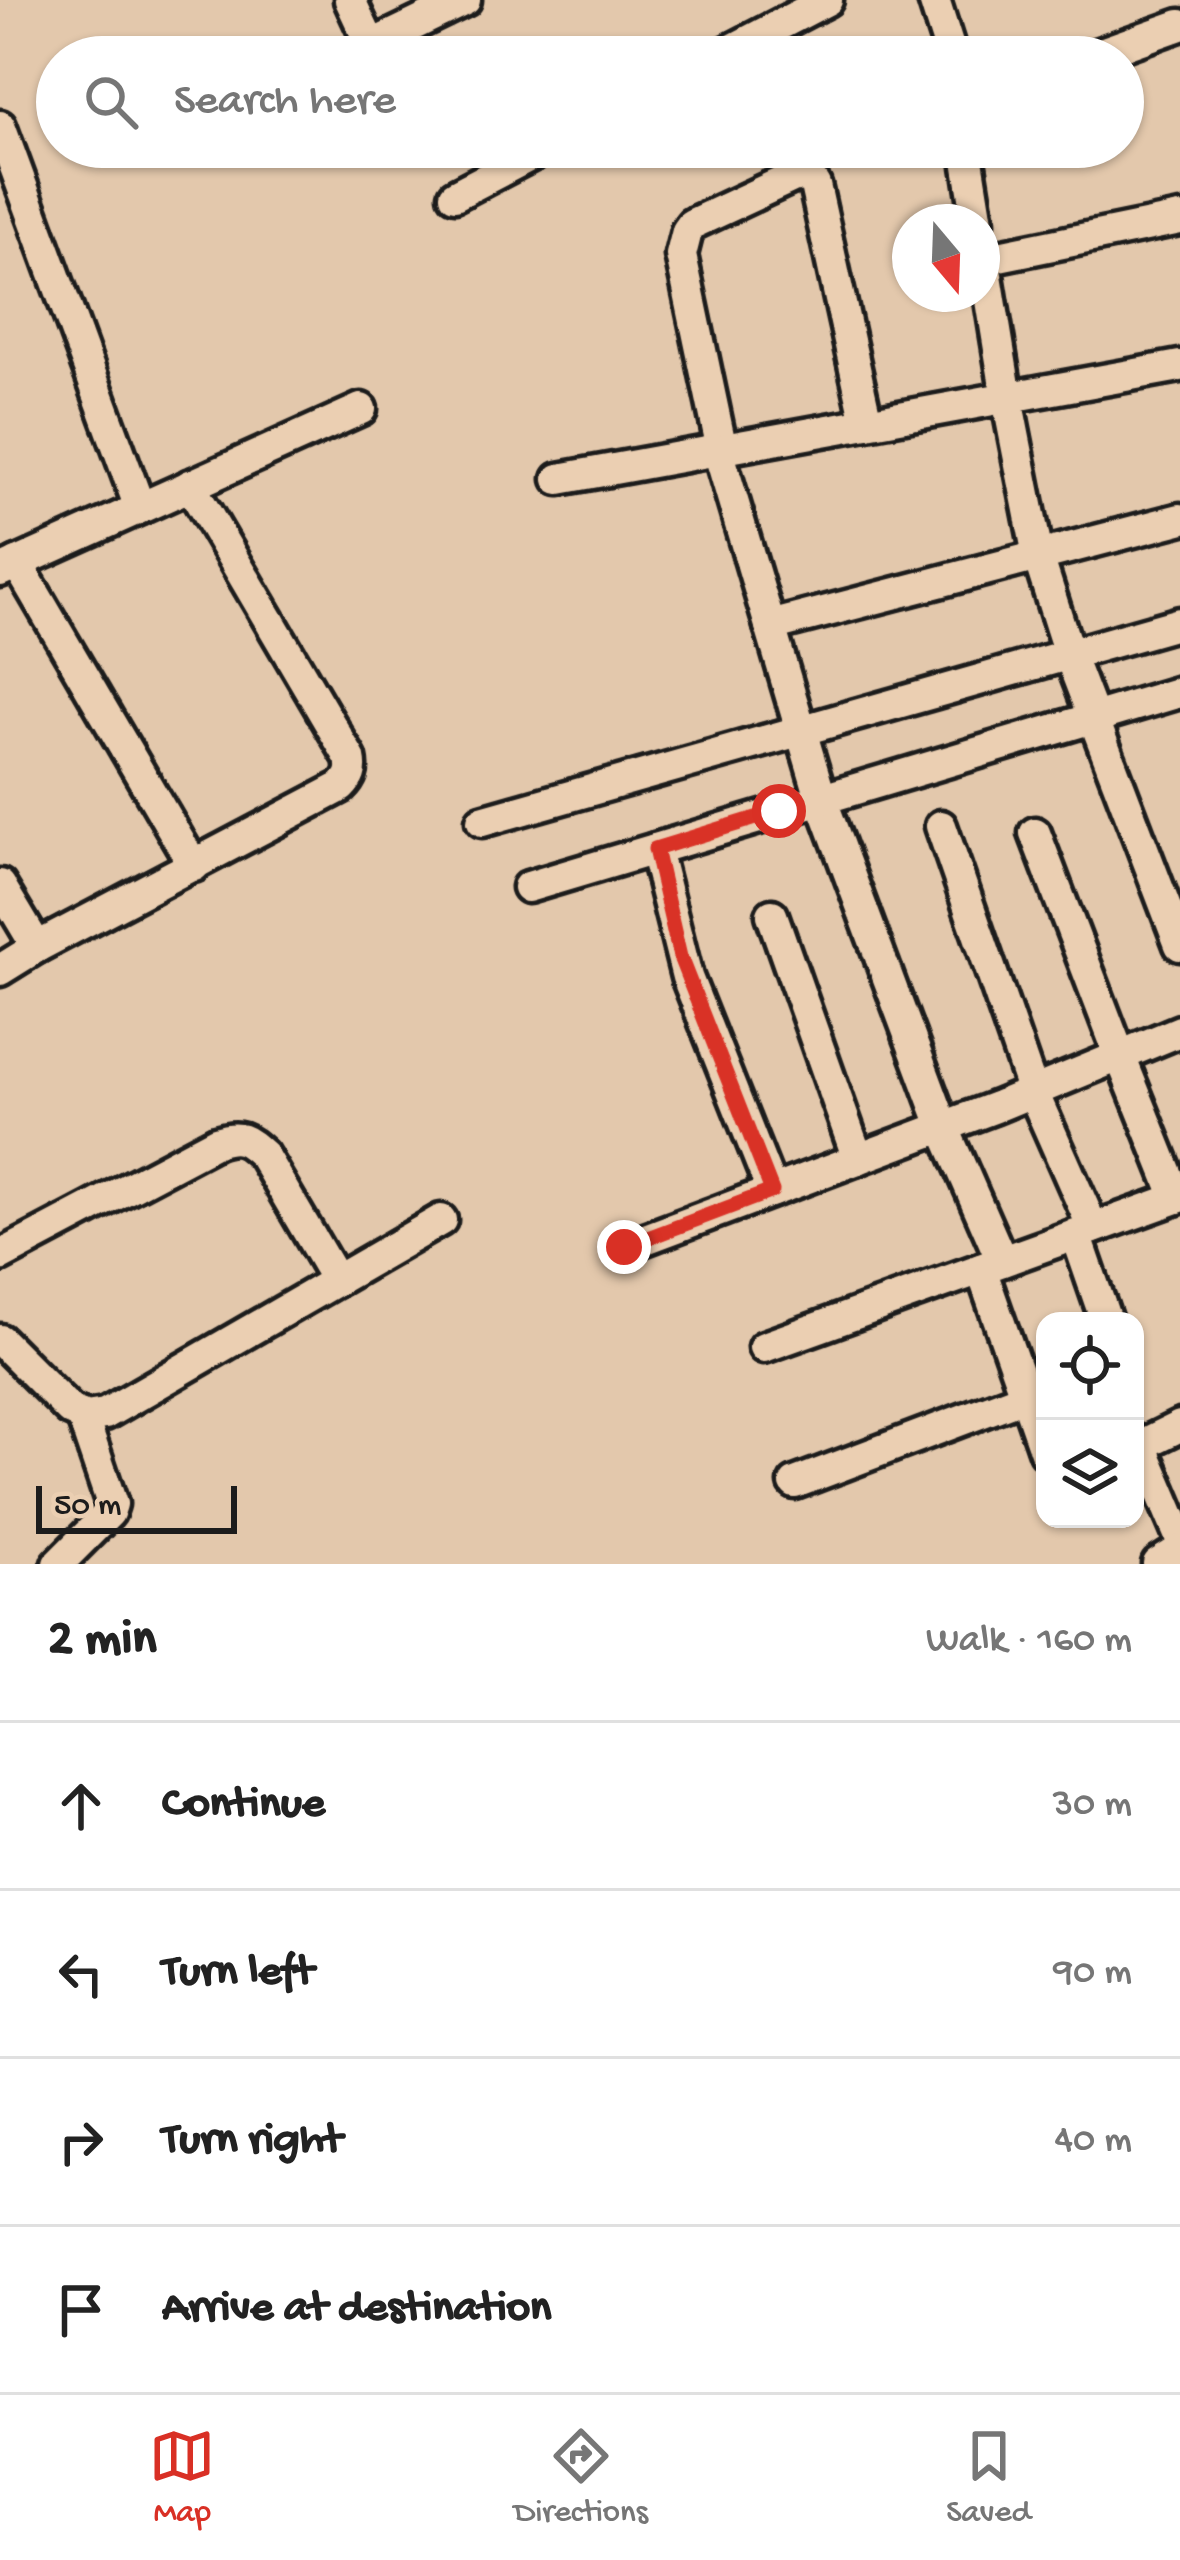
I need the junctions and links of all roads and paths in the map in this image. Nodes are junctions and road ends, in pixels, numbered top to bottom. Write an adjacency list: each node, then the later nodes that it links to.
1 (350, 0): 6 (street)
2 (465, 0): 7 (street)
3 (826, 0): 8 (street)
4 (934, 0): 9 (street)
5 (1180, 25): 10 (street)
6 (367, 36)
7 (391, 36)
8 (758, 36)
9 (945, 36)
10 (1144, 38)
11 (0, 126): 26 (street)
12 (507, 168): 14 (street)
13 (969, 168): 15 (street)
14 (455, 195)
15 (975, 204)
16 (1180, 219): 17 (street)
17 (1000, 249)
18 (993, 312): 20 (street)
19 (1180, 366): 20 (street)
20 (1007, 398): 22 (street); 28 (street)
21 (362, 409): 25 (street)
22 (867, 423): 23 (street); 23 (street)
23 (720, 450): 24 (street); 31 (street)
24 (559, 479)
25 (190, 485): 26 (street); 41 (street)
26 (140, 508): 29 (street)
27 (1180, 519): 28 (street)
28 (1038, 556): 31 (street); 32 (street)
29 (9, 567): 41 (street)
30 (1180, 622): 32 (street)
31 (770, 626): 35 (street)
32 (1069, 654): 34 (street); 35 (street)
33 (1180, 692): 34 (street)
34 (1095, 717): 36 (street); 45 (street)
35 (803, 730): 36 (street); 37 (street)
36 (821, 798): 40 (street); 51 (street)
37 (482, 821)
38 (941, 826): 50 (street)
39 (1035, 833): 49 (street)
40 (655, 849): 43 (street); 53 (street)
41 (194, 866): 46 (street)
42 (0, 885): 46 (street)
43 (528, 887)
44 (772, 915): 52 (street)
45 (1180, 945)
46 (37, 947): 47 (street)
47 (0, 970)
48 (1180, 1031): 49 (street)
49 (1120, 1056): 50 (street); 54 (street)
50 (1033, 1092): 51 (street); 56 (street)
51 (944, 1126): 52 (street); 59 (street)
52 (858, 1159): 53 (street)
53 (772, 1191): 57 (street)
54 (1179, 1197): 56 (street)
55 (441, 1220): 60 (street)
56 (1085, 1231): 59 (street); 61 (street)
57 (624, 1247)
58 (0, 1256): 60 (street)
59 (991, 1265): 63 (street); 64 (street)
60 (336, 1280): 65 (street)
61 (1104, 1312)
62 (0, 1340): 65 (street)
63 (764, 1347)
64 (1030, 1381): 66 (street); 70 (street)
65 (82, 1415): 73 (street)
66 (1038, 1420)
67 (1180, 1426): 68 (street)
68 (1144, 1443)
69 (1144, 1459): 71 (street)
70 (795, 1483)
71 (1180, 1537)
72 (1180, 1550): 74 (street)
73 (58, 1564)
74 (1158, 1564)

